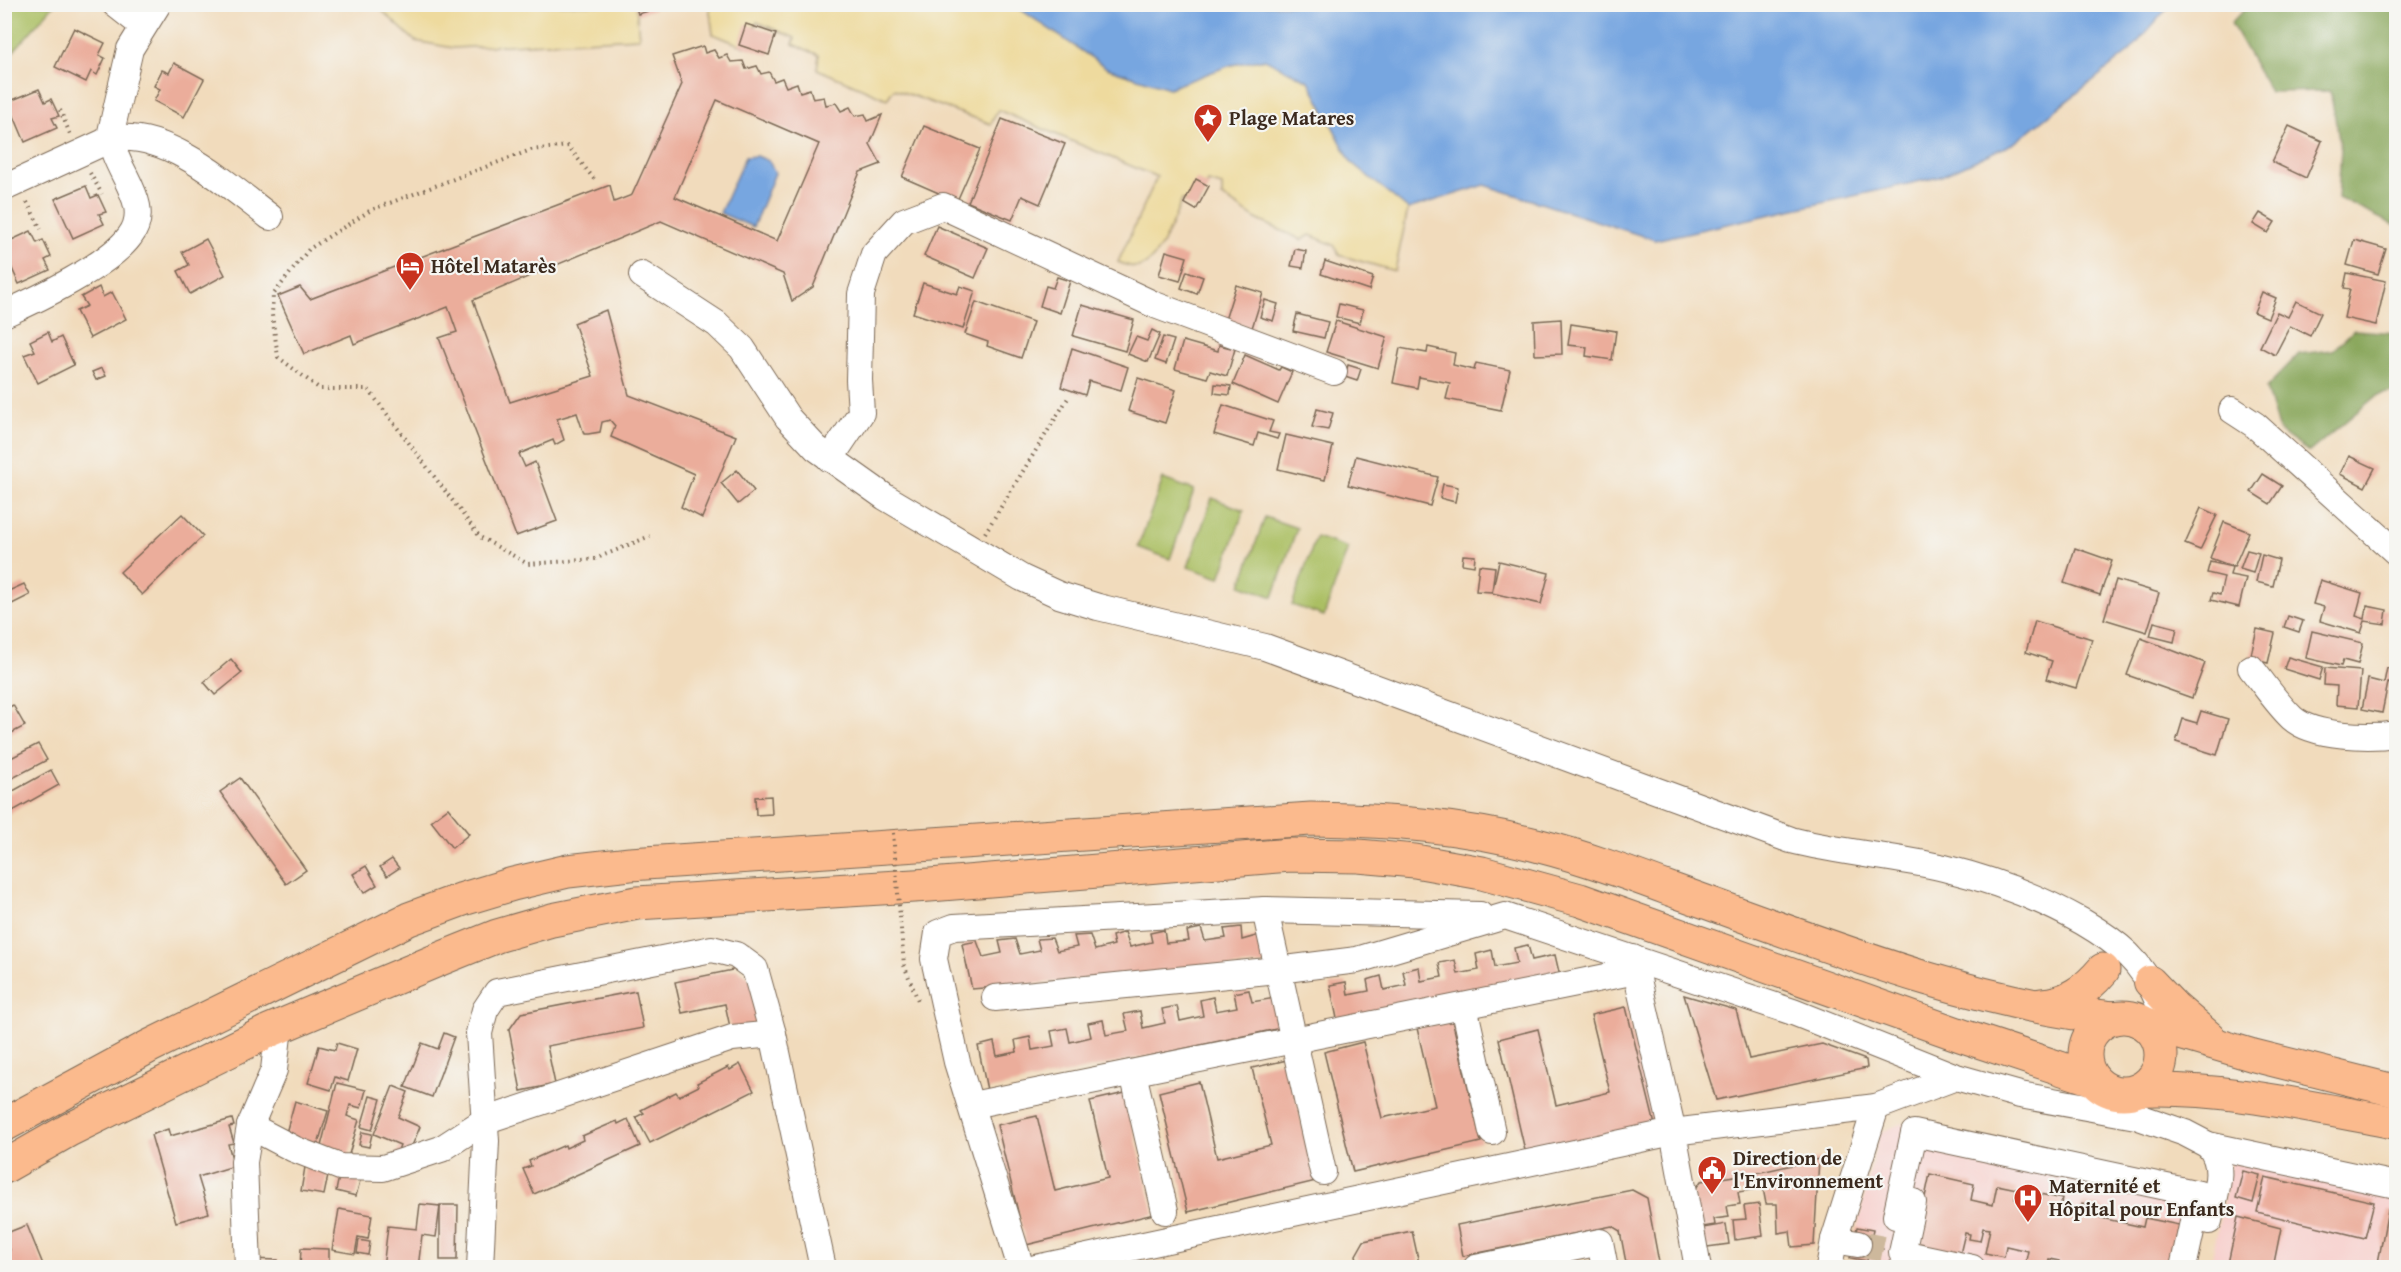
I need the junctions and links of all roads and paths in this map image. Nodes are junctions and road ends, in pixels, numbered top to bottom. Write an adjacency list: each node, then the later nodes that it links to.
1 (115, 4): 3 (street)
2 (158, 4): 3 (street)
3 (143, 26): 4 (street)
4 (111, 139): 6 (street); 7 (street); 9 (street)
5 (594, 179): 14 (path)
6 (4, 188)
7 (270, 217)
8 (642, 275): 13 (street)
9 (4, 314)
10 (1334, 372): 13 (street)
11 (1068, 398): 15 (path)
12 (2232, 410): 16 (street)
13 (830, 459): 15 (street)
14 (650, 536)
15 (975, 551): 22 (street)
16 (2397, 552)
17 (2251, 668): 18 (street)
18 (2397, 734)
19 (893, 833): 23 (path, bridge)
20 (1265, 910): 21 (street); 25 (street); 40 (street)
21 (1505, 916): 24 (street); 25 (street)
22 (2088, 925): 26 (street); 27 (street)
23 (904, 965)
24 (1634, 965): 30 (street); 37 (street); 47 (street)
25 (1278, 970): 28 (street); 34 (street)
26 (2103, 970): 29 (highway); 31 (street)
27 (2150, 982): 31 (street); 35 (main road)
28 (995, 998)
29 (2032, 1005): 31 (highway); 44 (highway)
30 (1464, 1006): 34 (street); 46 (street)
31 (2126, 1026): 35 (main road); 39 (highway); 39 (highway)
32 (279, 1027): 39 (highway); 45 (street); 49 (highway)
33 (772, 1034): 42 (street); 42 (street); 55 (street)
34 (1292, 1040): 36 (street); 50 (street)
35 (2218, 1044): 38 (main road)
36 (1132, 1073): 40 (street); 52 (street)
37 (1956, 1077): 39 (street); 41 (street)
38 (2397, 1091)
39 (2112, 1093): 43 (main road); 48 (street)
40 (972, 1105): 56 (street)
41 (1876, 1107): 47 (street); 61 (street)
42 (484, 1121): 45 (street); 54 (street)
43 (2397, 1123)
44 (4, 1125)
45 (250, 1126): 53 (street)
46 (1492, 1132)
47 (1673, 1132): 57 (street); 60 (street)
48 (2208, 1145): 51 (street); 64 (street)
49 (4, 1167)
50 (1323, 1172)
51 (2397, 1185)
52 (1165, 1211)
53 (248, 1268)
54 (480, 1268)
55 (823, 1268)
56 (1021, 1268)
57 (1036, 1268)
58 (1476, 1268): 59 (street)
59 (1605, 1268)
60 (1698, 1268)
61 (1829, 1268)
62 (1972, 1268): 63 (street)
63 (2182, 1268)
64 (2199, 1268)

